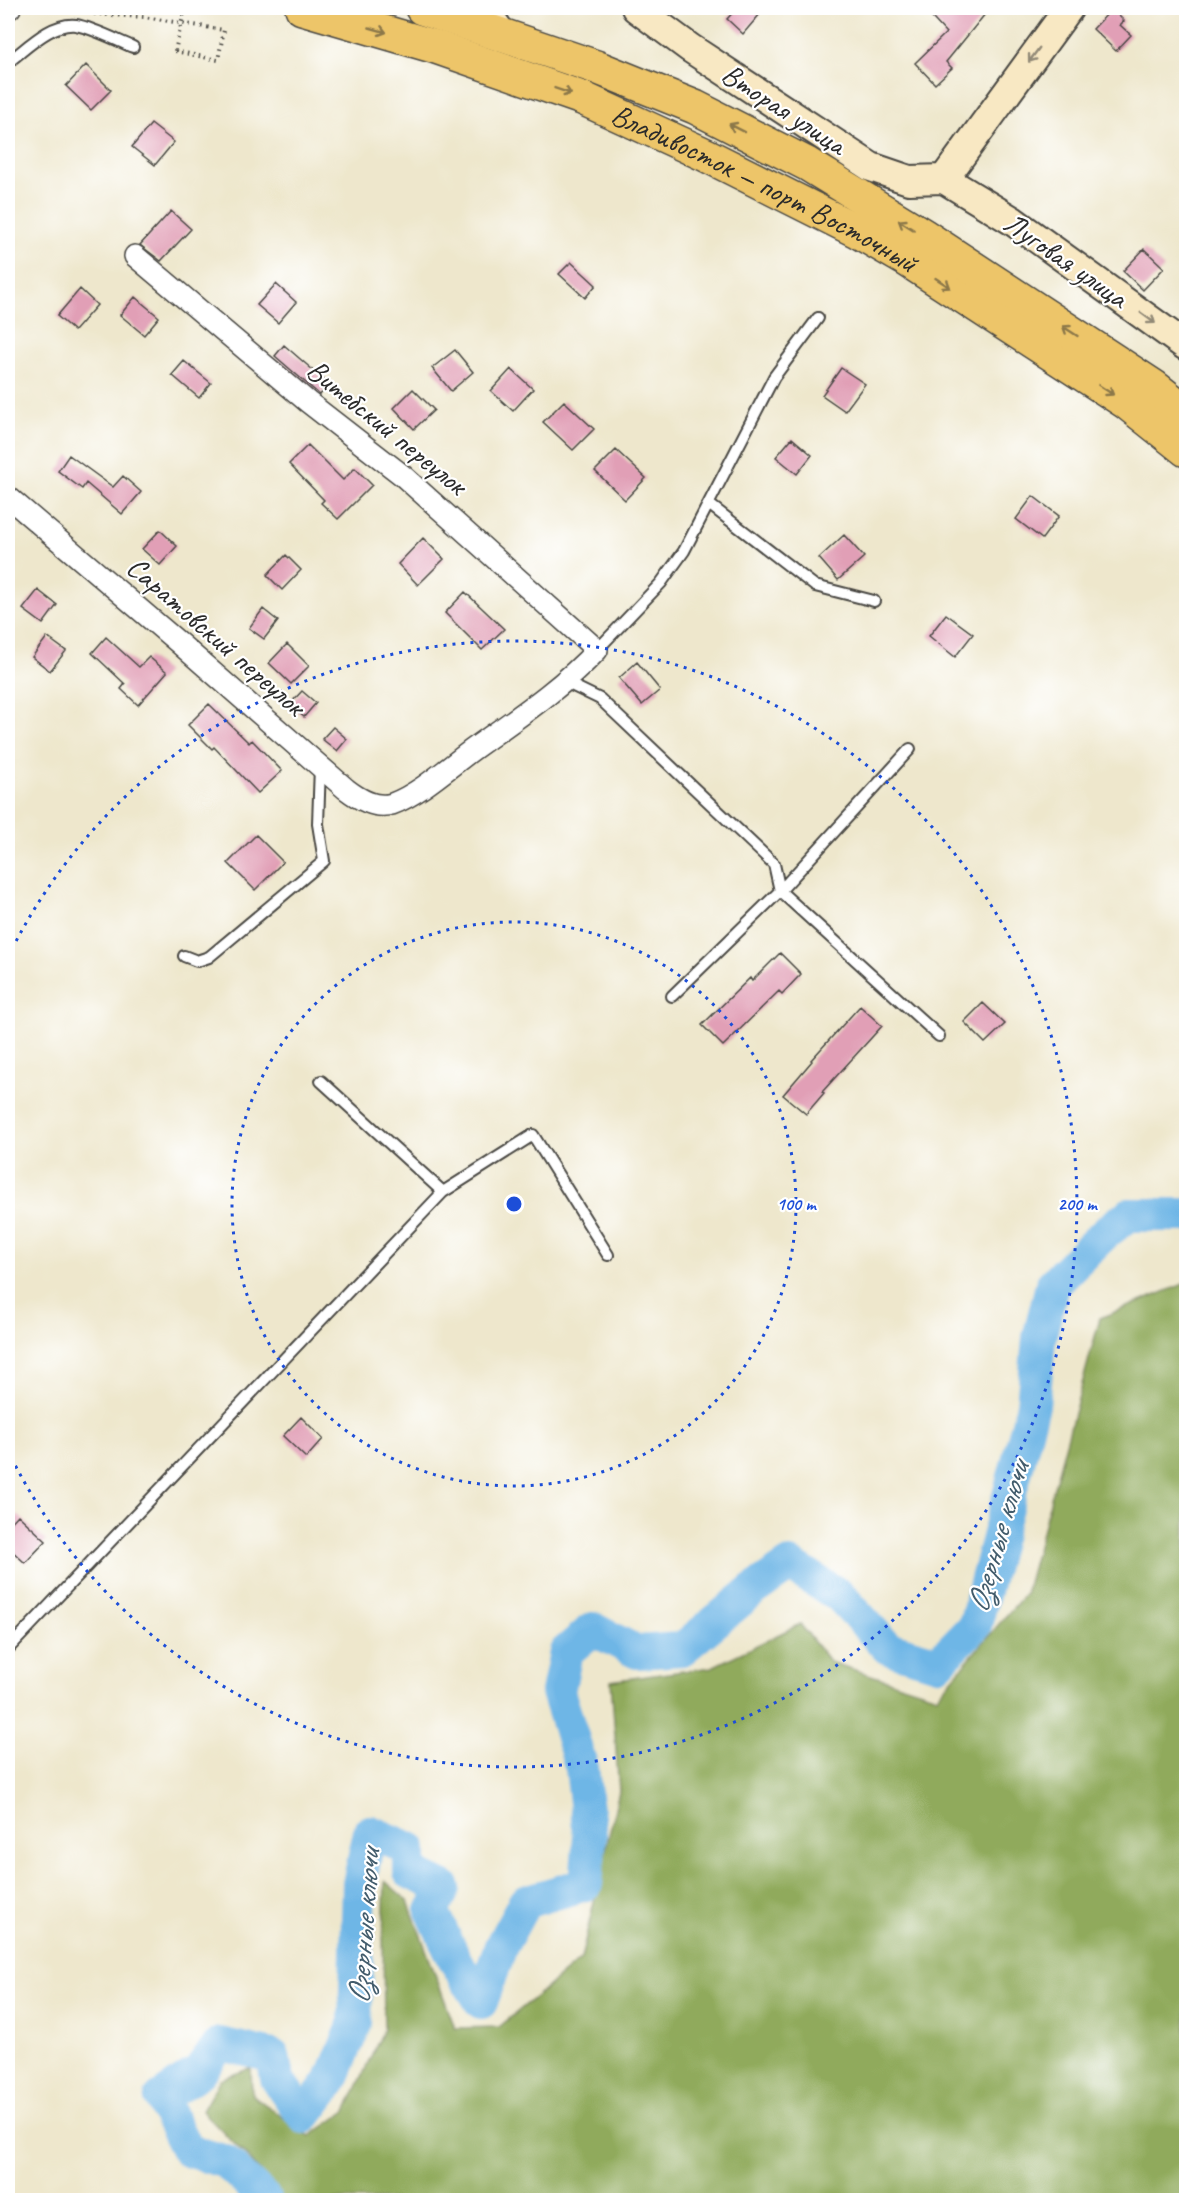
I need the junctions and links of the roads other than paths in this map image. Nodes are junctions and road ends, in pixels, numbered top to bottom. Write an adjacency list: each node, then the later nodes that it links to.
1 (302, 8): 13 (highway, Владивосток — порт Восточный, one-way to 13)
2 (422, 8): 5 (highway, Владивосток — порт Восточный)
3 (636, 8): 8 (main road, Вторая улица)
4 (1069, 8): 8 (main road, one-way to 8)
5 (492, 20): 12 (highway, Владивосток — порт Восточный, one-way to 5)
6 (133, 47): 7 (lane)
7 (8, 62)
8 (944, 179): 11 (main road, Луговая улица, one-way to 11)
9 (135, 256): 17 (street, Витебский переулок)
10 (818, 318): 15 (lane)
11 (1186, 346)
12 (1186, 412)
13 (1186, 450)
14 (8, 497): 20 (street, Саратовский переулок)
15 (710, 505): 16 (lane); 17 (lane)
16 (874, 601)
17 (597, 650): 18 (street)
18 (565, 682): 20 (street, Саратовский переулок); 21 (lane)
19 (910, 749): 21 (lane)
20 (320, 764): 22 (lane)
21 (780, 891): 23 (lane); 24 (lane)
22 (184, 956)
23 (672, 996)
24 (939, 1036)
25 (321, 1081): 26 (lane)
26 (443, 1192): 27 (lane); 28 (lane)
27 (608, 1255)
28 (8, 1649)

